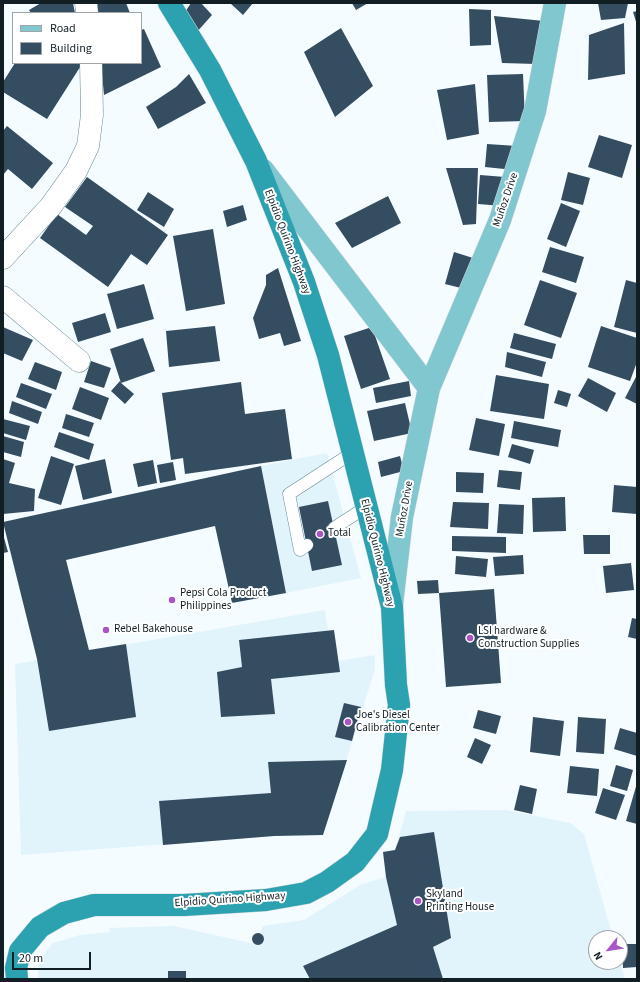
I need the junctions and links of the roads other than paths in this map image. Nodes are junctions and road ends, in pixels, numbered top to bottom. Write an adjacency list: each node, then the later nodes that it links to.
1 (169, 3): 4 (highway, Elpidio Quirino Highway)
2 (555, 3): 8 (main road, Muñoz Drive)
3 (91, 64): 5 (street)
4 (256, 161): 8 (main road); 9 (highway, Elpidio Quirino Highway)
5 (3, 258)
6 (3, 298): 7 (street)
7 (79, 361)
8 (429, 388): 13 (main road, Muñoz Drive)
9 (352, 453): 10 (highway, Elpidio Quirino Highway); 12 (lane)
10 (366, 507): 11 (lane); 13 (highway, Elpidio Quirino Highway)
11 (334, 528)
12 (307, 545)
13 (392, 607): 14 (highway, Elpidio Quirino Highway)
14 (17, 979)

